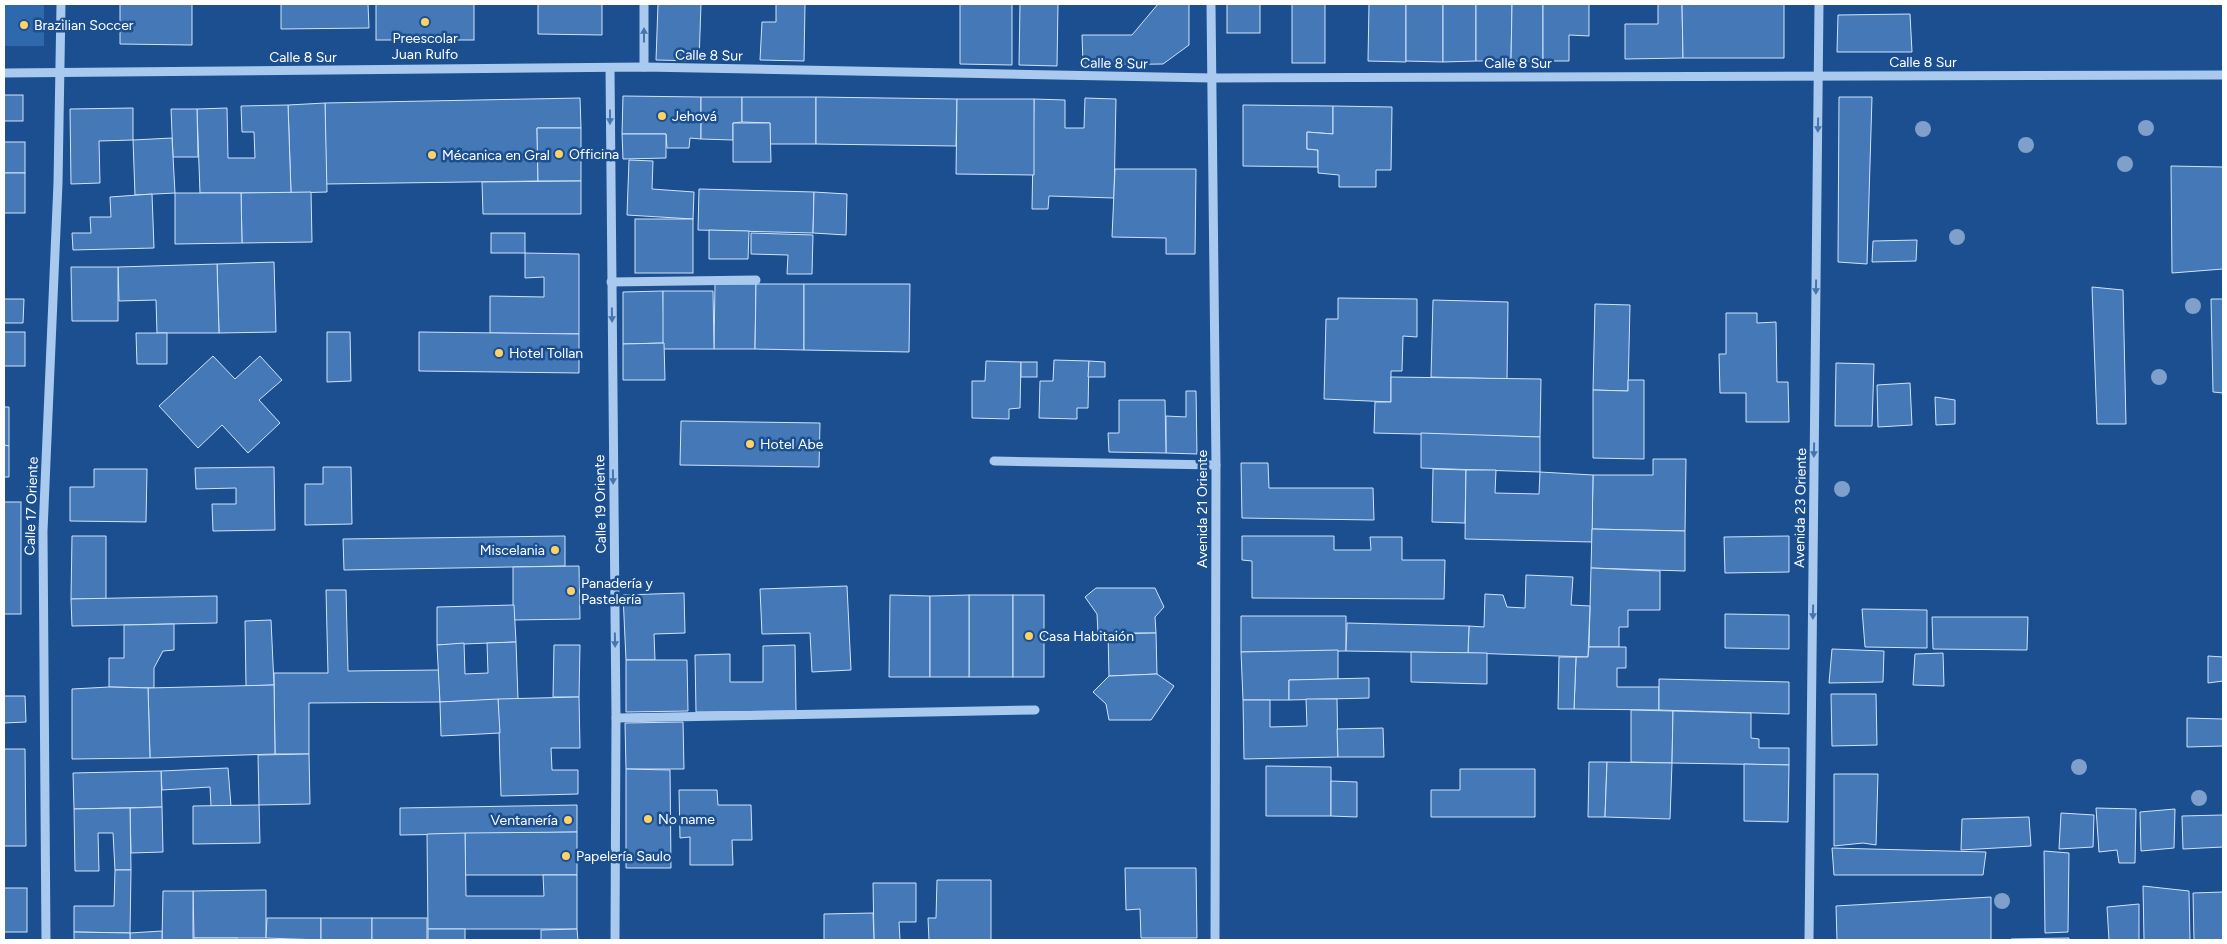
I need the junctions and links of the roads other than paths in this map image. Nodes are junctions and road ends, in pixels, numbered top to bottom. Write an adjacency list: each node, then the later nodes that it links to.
1 (61, 4): 7 (street, Calle 17 Oriente)
2 (644, 4): 5 (street, one-way to 2)
3 (1211, 4): 11 (street, Avenida 21 Oriente)
4 (1819, 4): 10 (street, Avenida 23 Oriente)
5 (644, 67): 6 (street, Calle 8 Sur); 11 (street, Calle 8 Sur)
6 (610, 68): 7 (street, Calle 8 Sur); 13 (street, Calle 19 Oriente, one-way to 13)
7 (60, 72): 8 (street, Calle 8 Sur); 18 (street, Calle 17 Oriente)
8 (4, 73)
9 (2223, 75): 10 (street, Calle 8 Sur)
10 (1819, 76): 11 (street, Calle 8 Sur); 21 (street, Avenida 23 Oriente, one-way to 21)
11 (1212, 78): 15 (street, Avenida 21 Oriente)
12 (756, 280): 13 (street)
13 (611, 282): 17 (street, Calle 19 Oriente, one-way to 17)
14 (994, 461): 15 (street)
15 (1216, 465): 20 (street, Avenida 21 Oriente)
16 (1035, 710): 17 (street)
17 (616, 718): 19 (street, Calle 19 Oriente)
18 (46, 940)
19 (615, 940)
20 (1215, 940)
21 (1809, 940)

